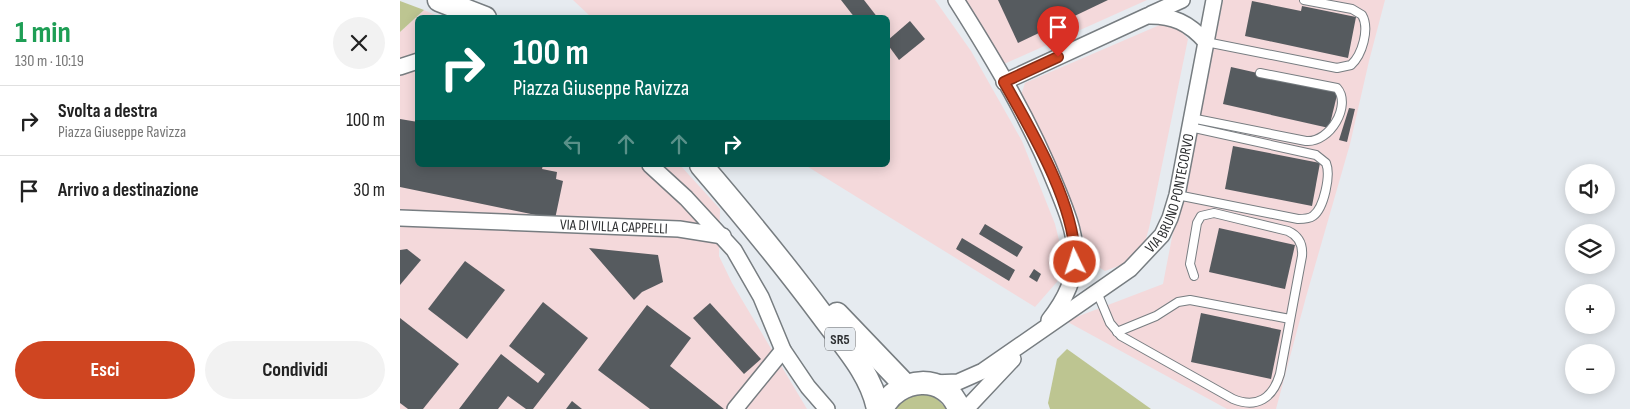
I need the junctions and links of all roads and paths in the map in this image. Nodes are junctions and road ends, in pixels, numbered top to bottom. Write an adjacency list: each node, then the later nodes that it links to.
1 (439, 0): 6 (main road)
2 (956, 0): 12 (street)
3 (1182, 0): 7 (street)
4 (1214, 0): 8 (street, VIA BRUNO PONTECORVO)
5 (1304, 0): 8 (lane)
6 (476, 15)
7 (1147, 16): 8 (street); 12 (street)
8 (1206, 42): 13 (street, VIA BRUNO PONTECORVO)
9 (415, 61): 10 (street)
10 (400, 67)
11 (1260, 73): 13 (lane)
12 (1004, 82): 23 (street)
13 (1190, 123): 16 (street, VIA BRUNO PONTECORVO); 16 (lane)
14 (652, 167): 18 (street)
15 (703, 167): 19 (main road, SR5)
16 (1177, 195): 21 (street, VIA BRUNO PONTECORVO)
17 (400, 218): 18 (street, VIA DI VILLA CAPPELLI)
18 (723, 236): 25 (street)
19 (791, 274): 27 (main road, SR5); 30 (main road, SR5)
20 (1194, 276): 22 (lane)
21 (1097, 292): 23 (street, VIA BRUNO PONTECORVO); 24 (lane)
22 (1290, 319): 24 (lane); 24 (lane)
23 (1039, 332): 26 (street, VIA BRUNO PONTECORVO); 32 (street, VIA BRUNO PONTECORVO)
24 (1117, 332)
25 (783, 350): 28 (street); 29 (street)
26 (929, 383): 27 (main road); 31 (main road)
27 (905, 385): 30 (main road, SR5)
28 (735, 409)
29 (827, 409)
30 (880, 409)
31 (959, 409)
32 (966, 409)

